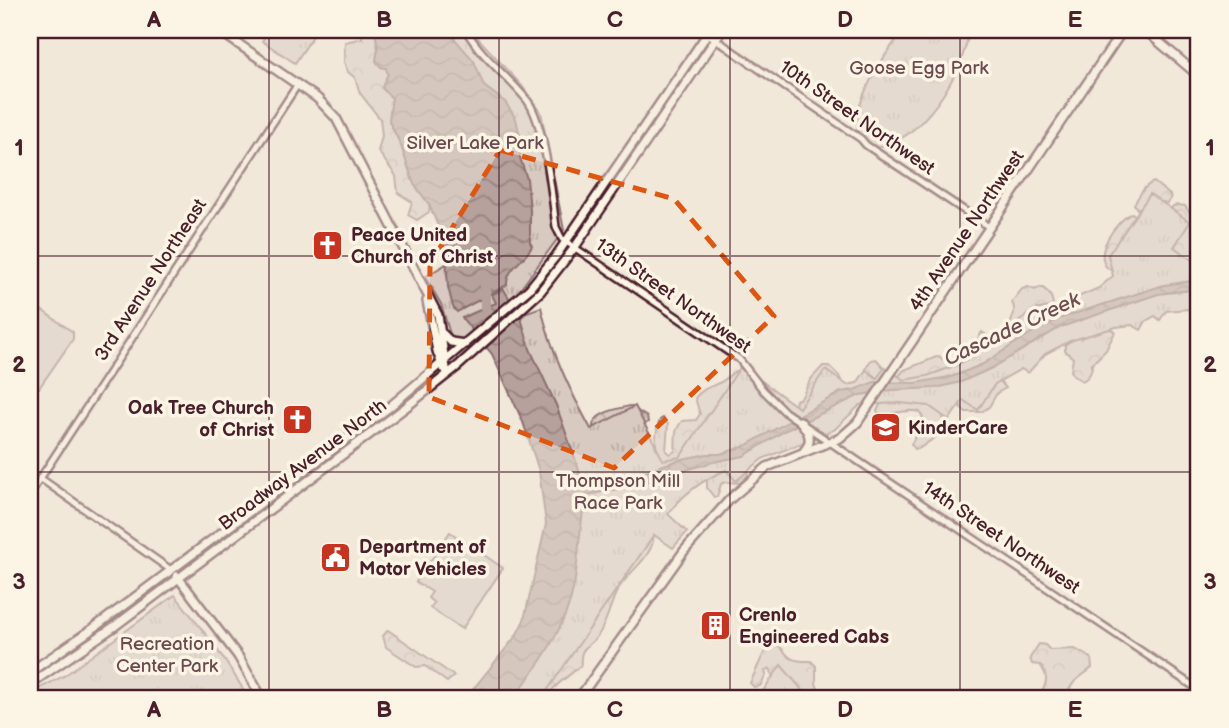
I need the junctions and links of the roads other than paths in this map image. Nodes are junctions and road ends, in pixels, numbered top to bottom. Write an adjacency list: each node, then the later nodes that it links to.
1 (218, 30): 9 (main road)
2 (466, 30): 11 (street)
3 (722, 30): 7 (main road, Broadway Avenue North)
4 (1123, 30): 10 (main road, 4th Avenue Northwest)
5 (1145, 30): 8 (main road)
6 (707, 31): 7 (street, 10th Street Northwest); 11 (main road, Broadway Avenue North)
7 (716, 39): 10 (street, 10th Street Northwest); 12 (main road, Broadway Avenue North)
8 (1199, 76)
9 (298, 84): 13 (main road); 22 (street, 3rd Avenue Northeast)
10 (989, 227): 20 (main road, 4th Avenue Northwest)
11 (566, 241): 12 (street, 13th Street Northwest); 15 (main road, Broadway Avenue North)
12 (575, 247): 17 (main road, Broadway Avenue North); 18 (street, 13th Street Northwest)
13 (424, 291): 14 (main road); 16 (main road)
14 (442, 334): 15 (main road); 16 (main road)
15 (468, 343): 16 (main road, Broadway Avenue North)
16 (444, 363): 17 (main road); 24 (main road, Broadway Avenue North)
17 (447, 375): 25 (main road, Broadway Avenue North)
18 (785, 412): 19 (street, 14th Street Northwest)
19 (800, 421): 20 (street, 14th Street Northwest); 21 (main road)
20 (830, 441): 21 (main road, 4th Avenue Northwest); 28 (street, 14th Street Northwest)
21 (803, 451): 30 (main road, 4th Avenue Northwest)
22 (40, 478): 23 (street, 3rd Avenue Northeast); 24 (street)
23 (30, 494)
24 (171, 570): 25 (main road); 26 (main road, Broadway Avenue North)
25 (179, 578): 27 (main road, Broadway Avenue North); 29 (main road)
26 (30, 672)
27 (30, 684)
28 (1199, 690)
29 (262, 698)
30 (579, 698)

